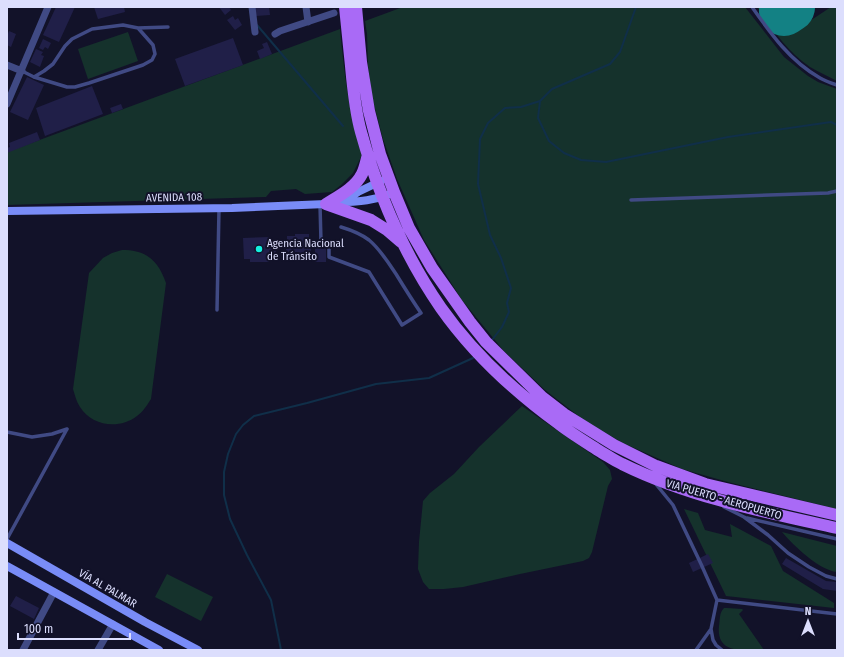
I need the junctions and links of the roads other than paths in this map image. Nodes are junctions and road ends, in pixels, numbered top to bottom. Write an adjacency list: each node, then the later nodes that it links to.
1 (48, 7): 14 (street)
2 (252, 7): 11 (street)
3 (306, 7): 8 (street)
4 (345, 7): 18 (main road, VIA PUERTO - AEROPUERTO)
5 (356, 7): 19 (main road, VIA PUERTO - AEROPUERTO)
6 (752, 7): 16 (lane)
7 (334, 13): 8 (street)
8 (308, 22): 12 (street)
9 (168, 27): 10 (lane)
10 (138, 28): 15 (lane); 15 (lane)
11 (255, 32)
12 (275, 34)
13 (7, 65): 14 (street)
14 (22, 71): 15 (lane); 17 (street)
15 (34, 77)
16 (837, 85)
17 (7, 104)
18 (368, 155): 20 (main road, VIA PUERTO - AEROPUERTO); 26 (main road)
19 (389, 178): 20 (street, AVENIDA 108); 21 (main road, VIA PUERTO - AEROPUERTO)
20 (377, 183): 23 (main road, VIA PUERTO - AEROPUERTO); 25 (street, AVENIDA 108)
21 (394, 192): 23 (street, AVENIDA 108); 33 (main road, VIA PUERTO - AEROPUERTO)
22 (837, 192): 24 (lane)
23 (382, 197): 25 (street, AVENIDA 108); 30 (main road, VIA PUERTO - AEROPUERTO)
24 (630, 200)
25 (341, 202): 26 (street, AVENIDA 108)
26 (323, 205): 27 (street, AVENIDA 108); 29 (lane); 30 (main road)
27 (219, 208): 28 (street, AVENIDA 108); 31 (lane)
28 (7, 211)
29 (341, 227)
30 (403, 243): 34 (main road, VIA PUERTO - AEROPUERTO)
31 (217, 310)
32 (7, 432): 39 (lane)
33 (656, 466): 34 (lane); 36 (main road, VIA PUERTO - AEROPUERTO)
34 (650, 477): 35 (main road, VIA PUERTO - AEROPUERTO); 45 (lane)
35 (701, 495): 37 (lane); 38 (main road, VIA PUERTO - AEROPUERTO)
36 (837, 515)
37 (744, 517): 40 (lane); 43 (lane)
38 (837, 528)
39 (7, 539)
40 (837, 539)
41 (7, 543): 52 (street, VÍA AL PALMAR)
42 (7, 566): 44 (street)
43 (837, 579)
44 (54, 592): 47 (street); 49 (street)
45 (716, 600): 46 (lane); 48 (lane)
46 (837, 614)
47 (112, 624): 50 (street); 51 (street)
48 (711, 629): 53 (lane); 54 (lane)
49 (23, 650)
50 (98, 650)
51 (159, 650)
52 (198, 650)
53 (696, 650)
54 (722, 650)

